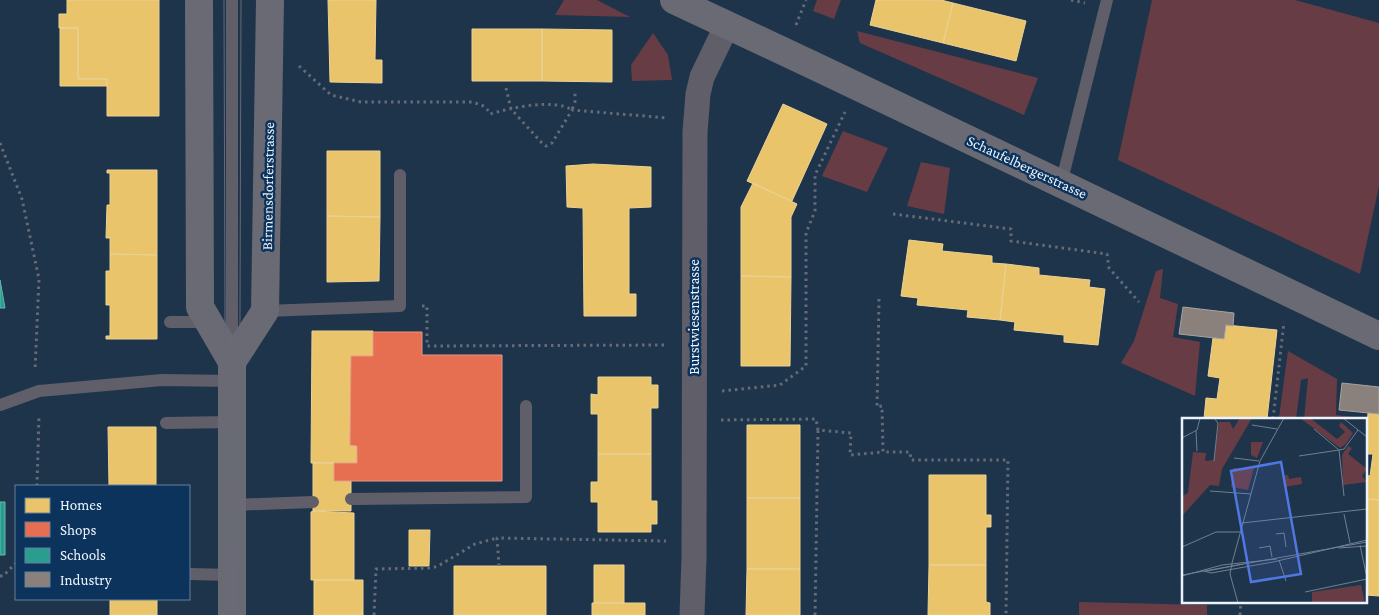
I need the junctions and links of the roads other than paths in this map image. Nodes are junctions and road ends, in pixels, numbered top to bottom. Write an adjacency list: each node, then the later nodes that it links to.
1 (199, 0): 11 (main road)
2 (232, 0): 13 (lane)
3 (270, 0): 9 (main road, Birmensdorferstrasse)
4 (674, 0): 6 (main road, Schaufelbergerstrasse)
5 (1108, 0): 8 (lane)
6 (727, 25): 8 (main road, Schaufelbergerstrasse); 24 (street, Burstwiesenstrasse)
7 (400, 175): 9 (lane)
8 (1061, 184): 12 (main road, Schaufelbergerstrasse)
9 (266, 311): 13 (main road)
10 (170, 322): 11 (lane)
11 (209, 322): 13 (main road)
12 (1379, 336)
13 (232, 371): 14 (lane); 16 (main road)
14 (0, 405)
15 (526, 406): 18 (lane)
16 (232, 422): 17 (lane); 20 (main road)
17 (166, 423)
18 (351, 499)
19 (313, 502): 20 (lane)
20 (232, 506): 22 (main road)
21 (190, 574): 22 (lane)
22 (232, 575): 23 (main road)
23 (232, 615)
24 (692, 615)

